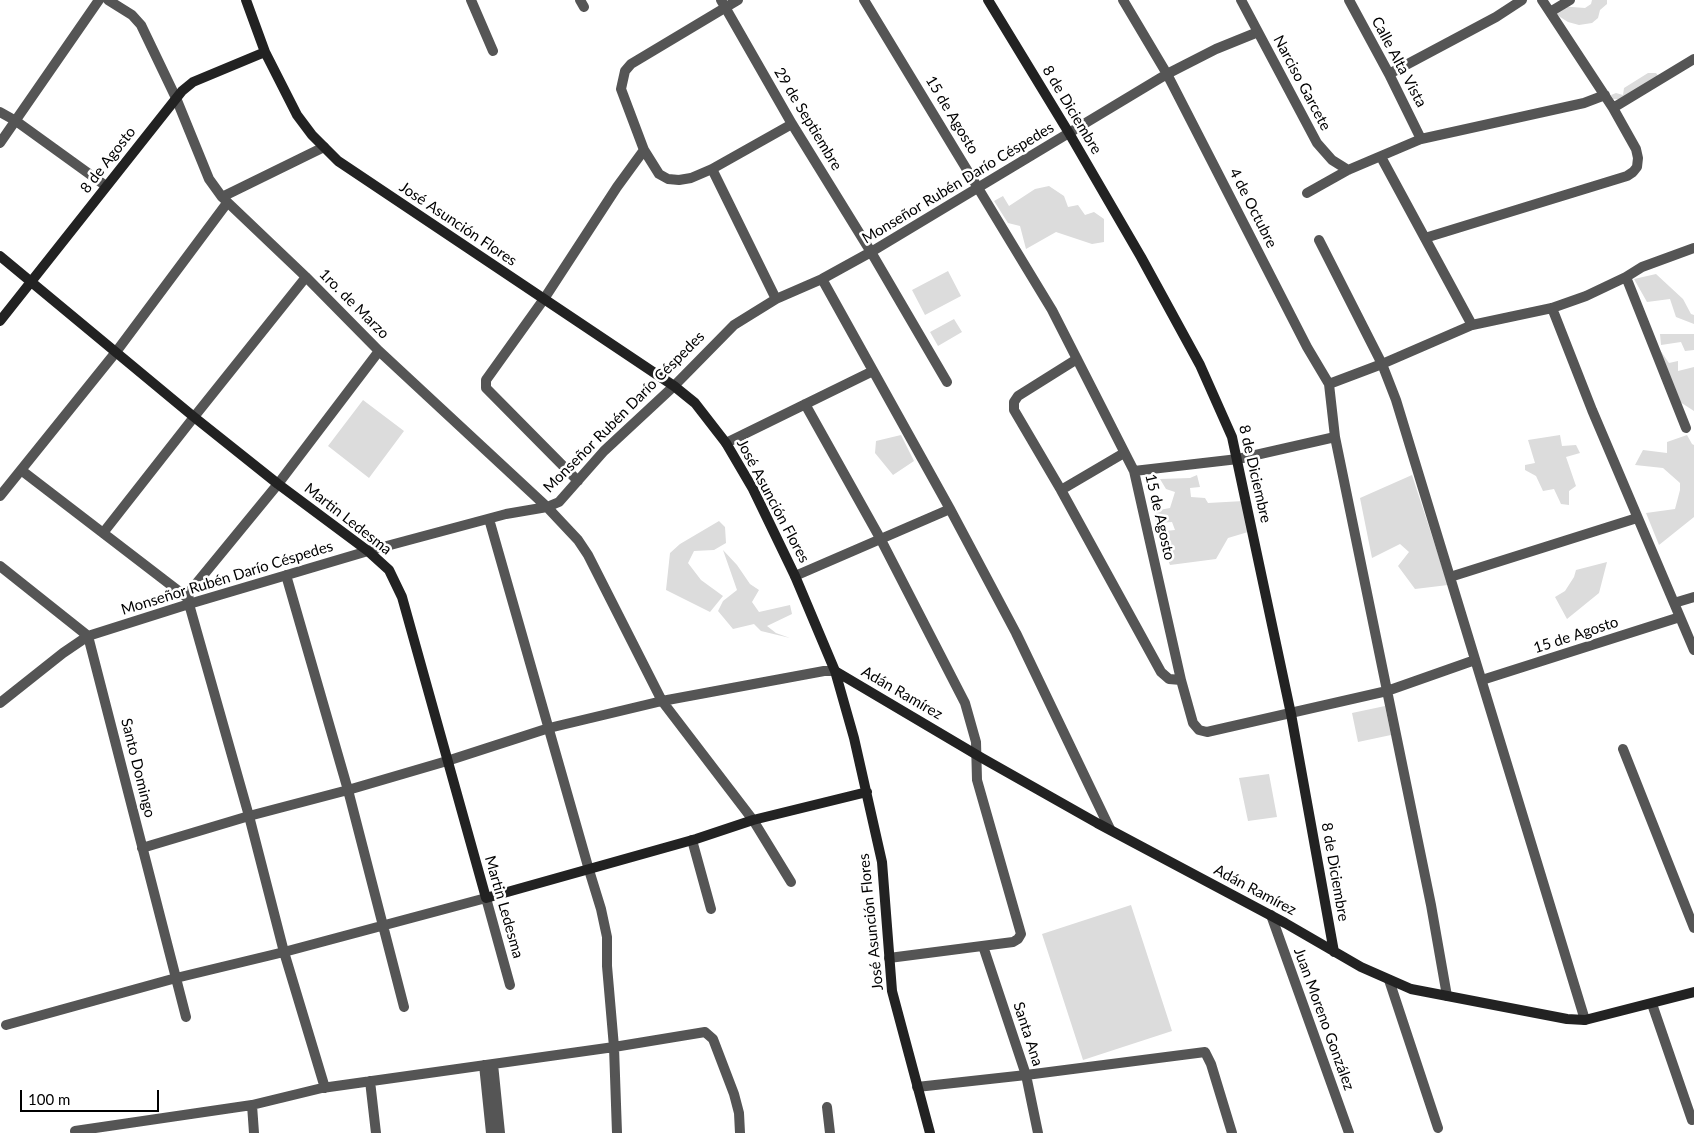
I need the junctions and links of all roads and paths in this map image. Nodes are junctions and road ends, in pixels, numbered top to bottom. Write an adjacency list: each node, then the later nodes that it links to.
1 (99, 0): 26 (street)
2 (108, 0): 23 (street, 1ro. de Marzo)
3 (246, 0): 18 (street, José Asunción Flores)
4 (471, 0): 17 (street)
5 (738, 0): 14 (street)
6 (864, 0): 37 (street, 15 de Agosto)
7 (988, 0): 28 (street, 8 de Diciembre)
8 (1123, 0): 20 (street, 4 de Octubre)
9 (1241, 0): 16 (street, Narciso Garcete)
10 (1349, 0): 21 (street, Calle Alta Vista)
11 (1522, 0): 21 (street)
12 (1542, 0): 15 (street)
13 (1570, 0): 15 (street)
14 (723, 4): 27 (street, 29 de Septiembre); 32 (street)
15 (1550, 12): 22 (street)
16 (1258, 32): 20 (street, Monseñor Rubén Darío Céspedes); 35 (street, Narciso Garcete)
17 (493, 51)
18 (265, 52): 23 (street, 8 de Agosto); 31 (street, José Asunción Flores)
19 (1694, 59): 24 (street)
20 (1167, 74): 28 (street, Monseñor Rubén Darío Céspedes); 60 (street, 4 de Octubre)
21 (1389, 74): 29 (street, Calle Alta Vista)
22 (1605, 95): 24 (street); 29 (street)
23 (176, 98): 36 (street, 8 de Agosto); 39 (street, 1ro. de Marzo)
24 (1613, 108): 40 (street)
25 (0, 112): 26 (street)
26 (16, 121): 30 (street); 36 (street)
27 (792, 124): 34 (street); 43 (street, 29 de Septiembre)
28 (1069, 133): 37 (street, Monseñor Rubén Darío Céspedes); 68 (street, 8 de Diciembre)
29 (1421, 139): 33 (street)
30 (0, 143)
31 (324, 147): 39 (street); 50 (street, José Asunción Flores)
32 (644, 150): 34 (street); 50 (street)
33 (1381, 157): 35 (street); 40 (street)
34 (712, 169): 49 (street)
35 (1348, 170): 38 (street)
36 (106, 186): 48 (street, 8 de Agosto)
37 (978, 188): 43 (street, Monseñor Rubén Darío Céspedes); 56 (street, 15 de Agosto)
38 (1307, 193)
39 (225, 200): 45 (street, 1ro. de Marzo); 55 (street)
40 (1425, 238): 53 (street)
41 (1319, 240): 57 (street)
42 (1694, 248): 46 (street)
43 (871, 252): 47 (street, Monseñor Rubén Darío Céspedes); 59 (street, 29 de Septiembre)
44 (0, 256): 48 (street, Martin Ledesma)
45 (306, 277): 54 (street, 1ro. de Marzo); 63 (street)
46 (1626, 277): 51 (street); 64 (street)
47 (822, 279): 49 (street, Monseñor Rubén Darío Céspedes); 58 (street)
48 (31, 281): 52 (street, 8 de Agosto); 55 (street, Martin Ledesma)
49 (776, 299): 61 (street, Monseñor Rubén Darío Céspedes)
50 (544, 300): 61 (street, José Asunción Flores); 71 (street)
51 (1552, 308): 53 (street); 77 (street)
52 (0, 321)
53 (1472, 325): 57 (street)
54 (379, 350): 72 (street); 75 (street, 1ro. de Marzo)
55 (116, 352): 63 (street, Martin Ledesma); 69 (street)
56 (1077, 359): 67 (street, 15 de Agosto); 73 (street)
57 (1382, 364): 60 (street); 85 (street)
58 (873, 371): 62 (street); 76 (street)
59 (947, 382)
60 (1330, 384): 65 (street, 4 de Octubre)
61 (674, 386): 66 (street, José Asunción Flores); 71 (street, Monseñor Rubén Darío Céspedes)
62 (805, 404): 66 (street); 80 (street)
63 (194, 416): 72 (street, Martin Ledesma); 79 (street)
64 (1686, 428)
65 (1335, 437): 68 (street); 96 (street, 4 de Octubre)
66 (726, 442): 84 (street, José Asunción Flores)
67 (1124, 453): 70 (street, 15 de Agosto); 73 (street)
68 (1238, 459): 70 (street); 99 (street, 8 de Diciembre)
69 (21, 470): 74 (street); 79 (street)
70 (1134, 471): 94 (street, 15 de Agosto)
71 (578, 481): 75 (street, Monseñor Rubén Darío Céspedes)
72 (278, 484): 81 (street, Martin Ledesma); 87 (street)
73 (1061, 490): 94 (street)
74 (0, 496)
75 (547, 507): 78 (street, Monseñor Rubén Darío Céspedes); 97 (street, 1ro. de Marzo)
76 (950, 508): 80 (street); 108 (street)
77 (1637, 518): 85 (street); 88 (street)
78 (489, 519): 81 (street, Monseñor Rubén Darío Céspedes); 100 (street)
79 (103, 533): 87 (street)
80 (880, 538): 84 (street); 102 (street)
81 (368, 551): 83 (street, Monseñor Rubén Darío Céspedes); 103 (street, Martin Ledesma)
82 (0, 566): 90 (street)
83 (286, 575): 87 (street, Monseñor Rubén Darío Céspedes); 104 (street)
84 (796, 576): 93 (street, José Asunción Flores)
85 (1450, 577): 92 (street)
86 (1694, 597): 88 (street)
87 (189, 601): 90 (street, Monseñor Rubén Darío Céspedes); 106 (street)
88 (1674, 603): 89 (street)
89 (1680, 617): 91 (street); 95 (street, 15 de Agosto)
90 (88, 636): 98 (street, Monseñor Rubén Darío Céspedes); 110 (street, Santo Domingo)
91 (1694, 650)
92 (1475, 660): 95 (street); 96 (street, 15 de Agosto)
93 (835, 671): 97 (street); 102 (street, Adán Ramírez); 105 (street, José Asunción Flores)
94 (1181, 680): 99 (street, 15 de Agosto)
95 (1482, 680): 130 (street)
96 (1387, 691): 99 (street, 15 de Agosto); 126 (street, 4 de Octubre)
97 (662, 701): 100 (street); 107 (street, 1ro. de Marzo)
98 (0, 703)
99 (1291, 714): 120 (street, 8 de Diciembre)
100 (549, 728): 103 (street); 111 (street)
101 (1623, 749): 117 (street)
102 (978, 755): 108 (street, Adán Ramírez); 118 (street)
103 (447, 761): 104 (street); 113 (street, Martin Ledesma)
104 (348, 790): 106 (street); 116 (street)
105 (867, 792): 107 (street); 121 (street, José Asunción Flores)
106 (249, 816): 110 (street); 119 (street)
107 (753, 820): 109 (street); 112 (street, 1ro. de Marzo)
108 (1110, 829): 115 (street, Adán Ramírez)
109 (692, 840): 111 (street); 114 (street)
110 (142, 848): 122 (street, Santo Domingo)
111 (589, 870): 113 (street); 132 (street)
112 (792, 882)
113 (486, 898): 116 (street); 124 (street, Martin Ledesma)
114 (711, 909)
115 (1272, 915): 120 (street, Adán Ramírez); 153 (street, Juan Moreno González)
116 (383, 926): 119 (street); 128 (street)
117 (1694, 928)
118 (982, 946): 121 (street); 134 (street, Santa Ana)
119 (284, 952): 122 (street); 137 (street)
120 (1334, 952): 123 (street, Adán Ramírez)
121 (889, 958): 136 (street, José Asunción Flores)
122 (176, 978): 129 (street, Santo Domingo); 131 (street)
123 (1390, 980): 126 (street, Adán Ramírez); 141 (street)
124 (510, 985)
125 (1694, 992): 127 (street, Adán Ramírez)
126 (1447, 996): 130 (street, Adán Ramírez)
127 (1652, 1004): 130 (street, Adán Ramírez); 140 (street)
128 (404, 1008)
129 (186, 1017)
130 (1585, 1020)
131 (6, 1025)
132 (614, 1047): 133 (street); 147 (street); 148 (street)
133 (489, 1065): 135 (street); 145 (street); 146 (street)
134 (1026, 1075): 136 (street); 151 (street, Santa Ana); 152 (street)
135 (370, 1081): 137 (street); 144 (street)
136 (917, 1087): 150 (street, José Asunción Flores)
137 (325, 1088): 138 (street)
138 (252, 1105): 142 (street); 143 (street)
139 (827, 1107): 149 (street)
140 (1692, 1120)
141 (1438, 1128)
142 (75, 1131)
143 (254, 1133)
144 (376, 1133)
145 (491, 1133)
146 (500, 1133)
147 (617, 1133)
148 (740, 1133)
149 (830, 1133)
150 (930, 1133)
151 (1038, 1133)
152 (1232, 1133)
153 (1349, 1133)

